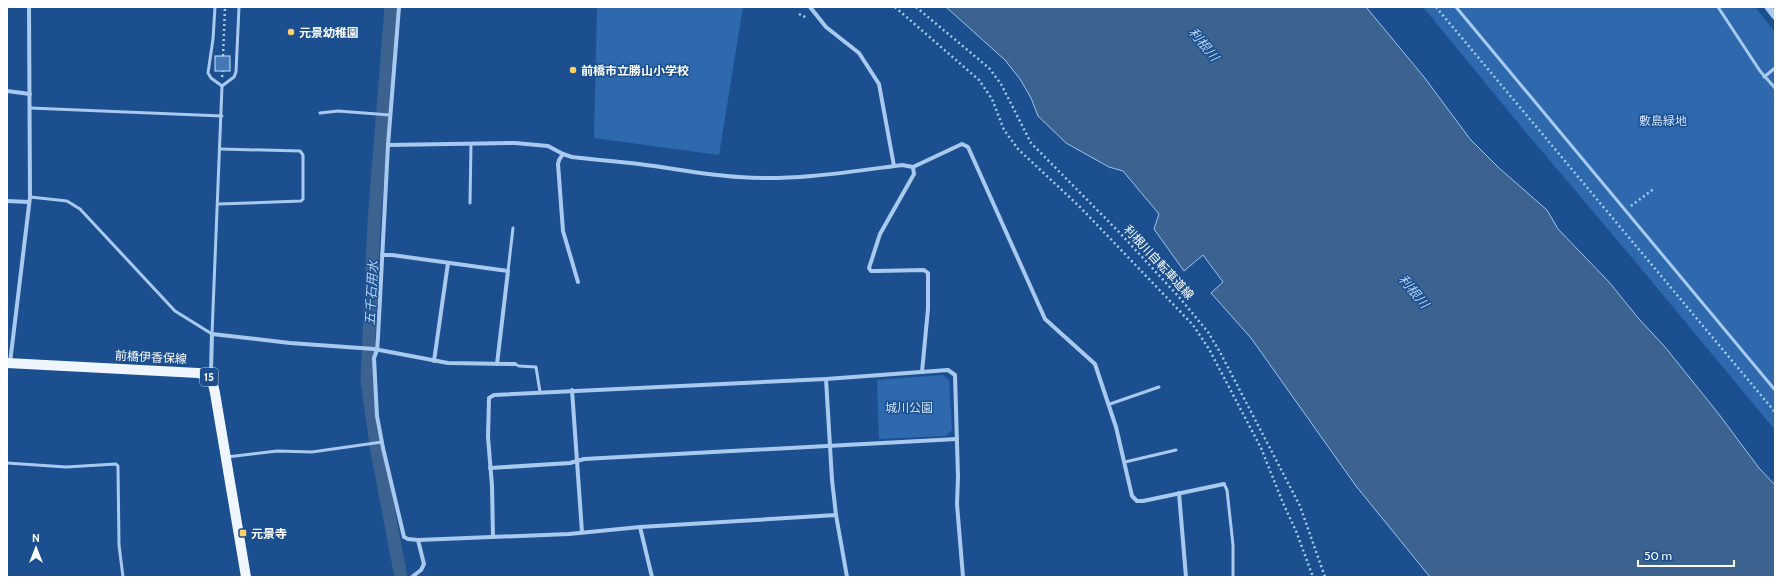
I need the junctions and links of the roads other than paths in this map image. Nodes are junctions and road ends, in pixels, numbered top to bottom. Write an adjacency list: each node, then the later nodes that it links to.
1 (29, 7): 15 (street)
2 (215, 7): 12 (lane)
3 (239, 7): 12 (lane)
4 (399, 7): 18 (street)
5 (810, 7): 24 (street)
6 (1456, 7): 47 (lane)
7 (1718, 7): 11 (lane)
8 (1768, 7): 9 (street)
9 (1775, 16)
10 (1775, 68): 11 (lane)
11 (1764, 77): 13 (lane)
12 (222, 86): 19 (lane)
13 (1775, 88)
14 (7, 91): 15 (street)
15 (30, 94): 16 (street)
16 (30, 108): 19 (lane); 26 (street)
17 (320, 113): 18 (lane)
18 (390, 115): 20 (street)
19 (222, 116): 22 (lane)
20 (388, 144): 21 (street); 32 (street)
21 (471, 144): 23 (street); 29 (lane)
22 (221, 149): 30 (lane); 30 (lane)
23 (563, 154): 24 (street); 35 (street)
24 (894, 166): 25 (street)
25 (913, 167): 42 (street); 49 (street)
26 (30, 197): 28 (street); 36 (lane)
27 (7, 201): 28 (street)
28 (30, 202): 39 (street)
29 (470, 203)
30 (218, 204): 36 (lane)
31 (513, 228): 34 (lane)
32 (382, 255): 33 (street); 37 (street)
33 (448, 263): 34 (street); 38 (street)
34 (508, 271): 40 (street)
35 (578, 282)
36 (212, 334): 37 (street); 43 (street)
37 (377, 350): 38 (street); 51 (street)
38 (434, 361): 40 (street)
39 (9, 363): 43 (main road, 前橋伊香保線 / 15)
40 (497, 364): 41 (street)
41 (515, 364): 48 (lane)
42 (922, 372): 44 (street); 50 (street)
43 (207, 375): 54 (main road, 15)
44 (826, 379): 46 (street); 52 (street)
45 (1159, 387): 49 (lane)
46 (572, 390): 48 (street); 55 (street)
47 (1775, 390)
48 (540, 392): 58 (street)
49 (1110, 404): 56 (street)
50 (957, 439): 52 (street); 71 (street)
51 (382, 442): 54 (lane); 65 (street)
52 (830, 446): 55 (street); 61 (street)
53 (1176, 450): 56 (lane)
54 (226, 458): 67 (main road, 15)
55 (576, 460): 58 (street); 63 (street)
56 (1125, 462): 60 (street)
57 (7, 463): 66 (lane)
58 (490, 468): 64 (street)
59 (1224, 484): 60 (street); 73 (lane)
60 (1179, 493): 72 (street)
61 (836, 515): 62 (street); 70 (street)
62 (640, 527): 63 (street); 69 (street)
63 (582, 532): 64 (street)
64 (493, 536): 65 (street)
65 (418, 540): 68 (street)
66 (123, 577)
67 (246, 577)
68 (412, 577)
69 (652, 577)
70 (847, 577)
71 (963, 577)
72 (1186, 577)
73 (1233, 577)

